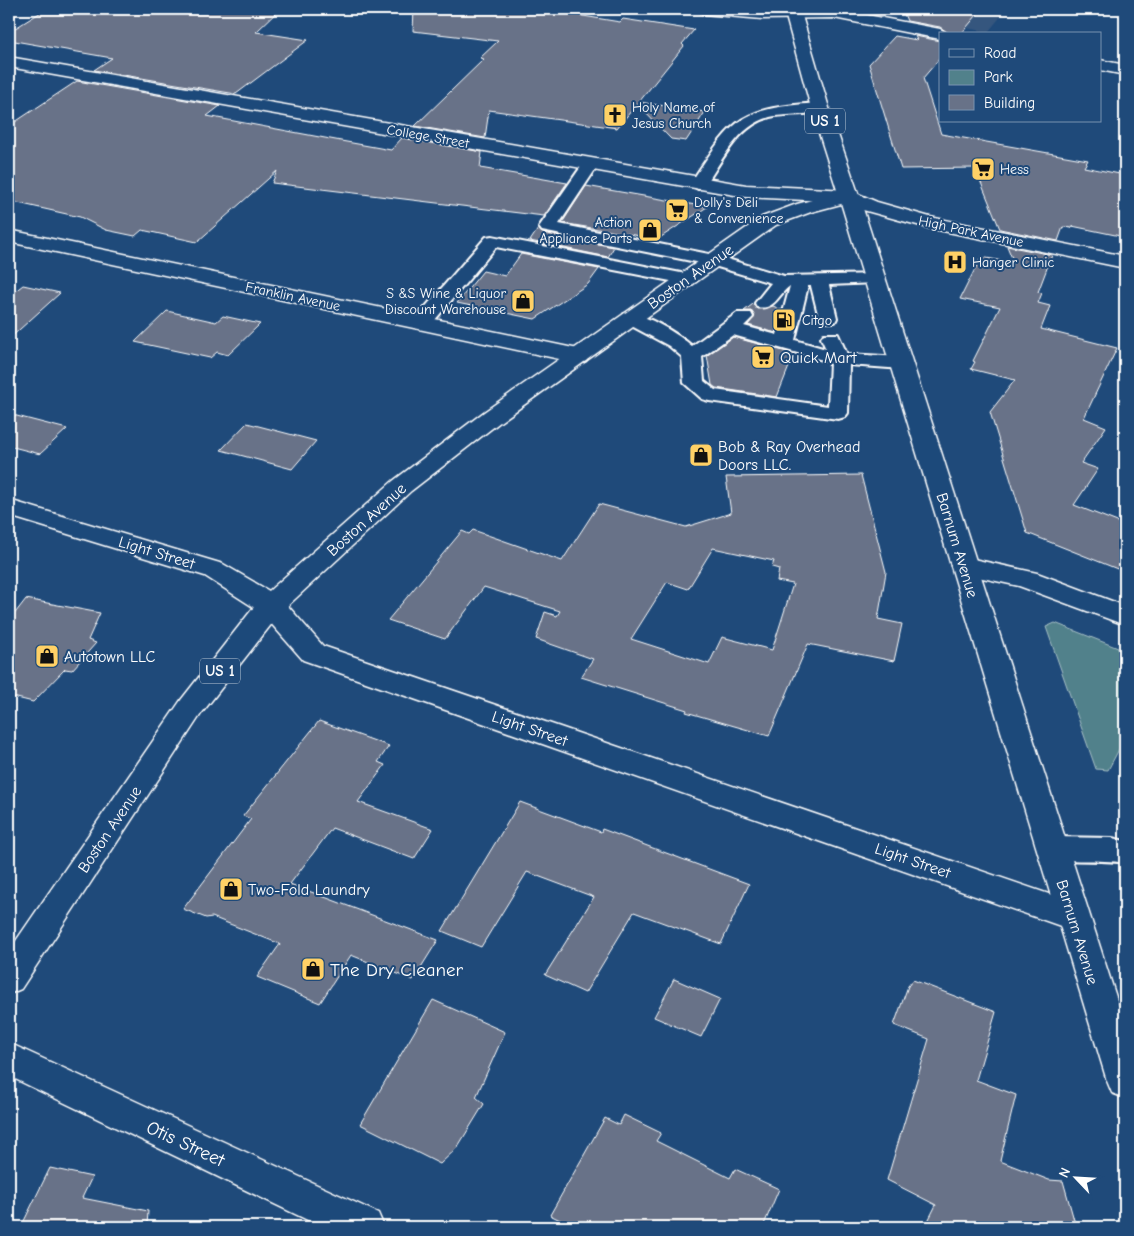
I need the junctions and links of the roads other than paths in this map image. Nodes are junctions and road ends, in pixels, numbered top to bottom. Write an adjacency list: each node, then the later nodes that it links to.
1 (703, 9): 2 (street)
2 (793, 11): 3 (street); 7 (street, Barnum Avenue / US 1)
3 (939, 34)
4 (9, 62): 8 (street, College Street)
5 (1102, 65): 6 (street)
6 (1125, 70)
7 (820, 108): 9 (lane); 10 (street, Barnum Avenue / US 1)
8 (591, 164): 9 (street, College Street); 12 (lane)
9 (698, 184): 10 (street, College Street)
10 (849, 196): 12 (street, Boston Avenue / US 1); 13 (street, High Park Avenue); 14 (street, Barnum Avenue)
11 (9, 236): 21 (street, Franklin Avenue)
12 (714, 260): 15 (street, Boston Avenue / US 1); 16 (lane)
13 (1125, 262)
14 (876, 278): 17 (lane); 27 (street, Barnum Avenue)
15 (686, 280): 19 (street, Boston Avenue / US 1); 21 (lane)
16 (792, 281): 17 (lane); 18 (lane); 23 (lane)
17 (819, 281): 20 (lane)
18 (764, 303)
19 (631, 318): 24 (lane); 25 (street, Boston Avenue / US 1)
20 (828, 318)
21 (422, 323): 25 (street, Franklin Avenue)
22 (832, 338): 26 (lane)
23 (784, 345): 24 (lane); 26 (lane)
24 (692, 355): 26 (lane)
25 (578, 356): 30 (street, Boston Avenue / US 1)
26 (840, 359): 27 (lane)
27 (902, 362): 29 (street, Barnum Avenue)
28 (9, 508): 30 (street, Light Street)
29 (964, 566): 31 (street); 32 (street, Barnum Avenue)
30 (271, 605): 34 (street, Light Street); 35 (street, Boston Avenue / US 1)
31 (1125, 616)
32 (1053, 848): 33 (lane); 34 (street, Barnum Avenue)
33 (1125, 852)
34 (1072, 916): 37 (street, Barnum Avenue)
35 (9, 979)
36 (9, 1059): 38 (street, Otis Street)
37 (1125, 1081)
38 (364, 1227)

